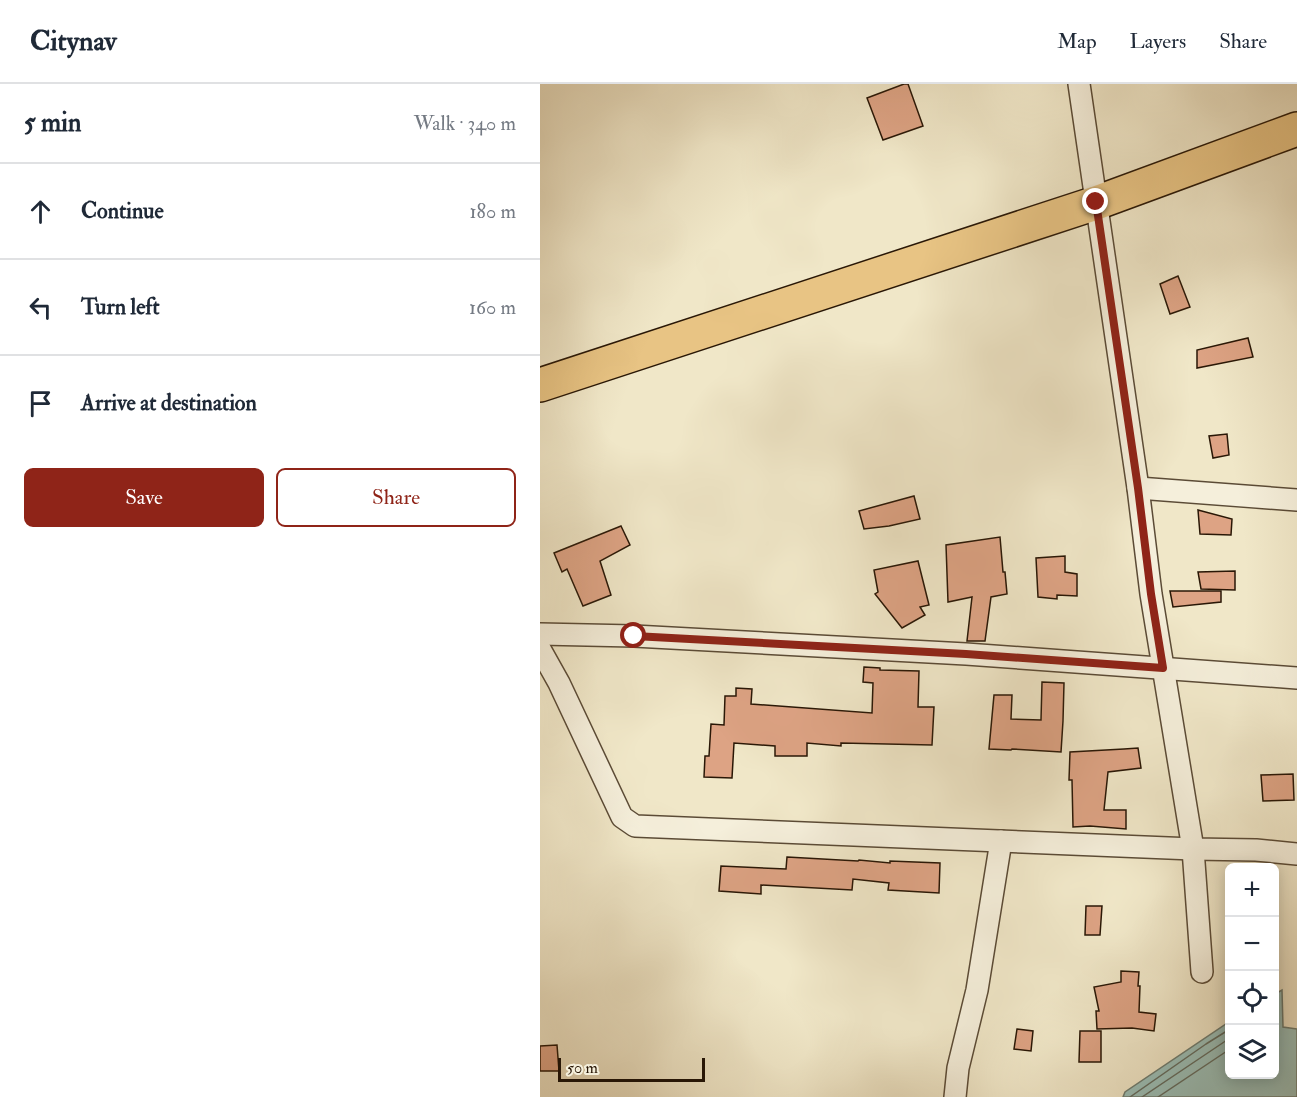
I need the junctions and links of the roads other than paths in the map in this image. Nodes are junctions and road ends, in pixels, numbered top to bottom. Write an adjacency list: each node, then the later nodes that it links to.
1 (1080, 84): 3 (street)
2 (1297, 129): 3 (main road)
3 (1096, 202): 4 (main road); 5 (street)
4 (540, 385)
5 (1138, 488): 6 (street); 9 (street)
6 (1297, 500)
7 (540, 634): 9 (street)
8 (540, 649): 11 (street)
9 (1163, 668): 10 (street); 13 (street)
10 (1297, 678)
11 (550, 683): 12 (street)
12 (1001, 841): 13 (street); 16 (street)
13 (1193, 849): 14 (street); 15 (street)
14 (1297, 854)
15 (1202, 972)
16 (955, 1097)

